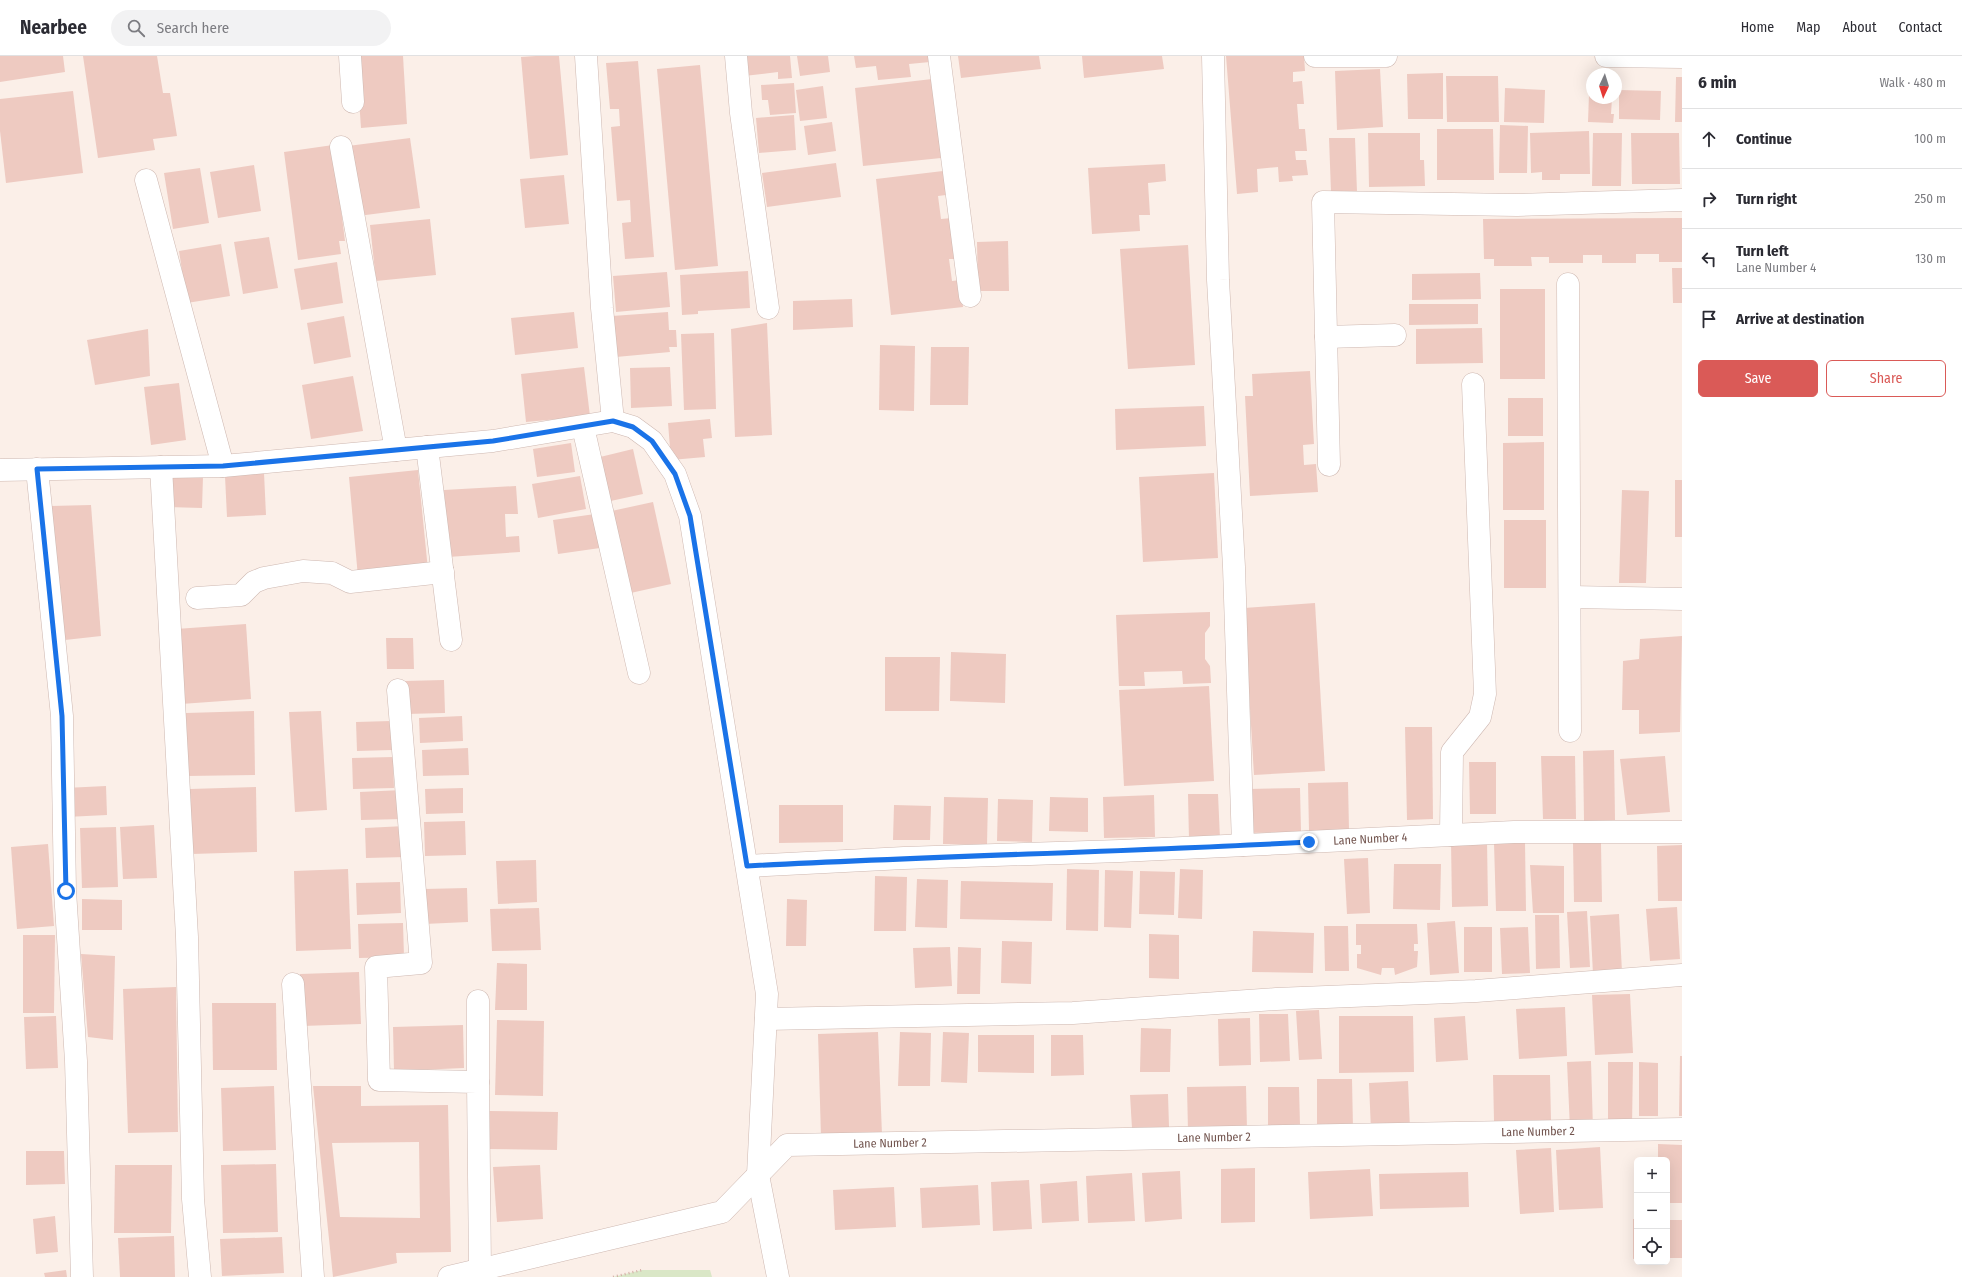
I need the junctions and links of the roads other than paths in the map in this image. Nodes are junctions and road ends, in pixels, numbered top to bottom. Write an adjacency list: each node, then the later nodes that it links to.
1 (350, 56): 10 (street)
2 (586, 56): 20 (street)
3 (736, 56): 16 (street)
4 (939, 56): 15 (street)
5 (1213, 56): 39 (street)
6 (1315, 56): 7 (street)
7 (1386, 56)
8 (1606, 56): 9 (street)
9 (1682, 57)
10 (353, 102)
11 (341, 147): 23 (street)
12 (146, 180): 25 (street)
13 (1682, 200): 18 (street)
14 (1568, 284): 30 (street)
15 (970, 296)
16 (768, 308)
17 (1395, 335): 18 (street)
18 (1326, 337): 24 (street)
19 (1474, 384): 38 (street)
20 (613, 421): 21 (street); 40 (street)
21 (582, 427): 22 (street); 34 (street)
22 (427, 447): 23 (street); 29 (street)
23 (396, 450): 25 (street)
24 (1330, 465)
25 (223, 466): 26 (street)
26 (161, 468): 27 (street); 50 (street)
27 (37, 469): 28 (street); 49 (street)
28 (0, 470)
29 (443, 572): 31 (street); 33 (street)
30 (1570, 597): 32 (street); 36 (street)
31 (197, 598)
32 (1682, 599)
33 (451, 640)
34 (639, 673)
35 (398, 690): 45 (street)
36 (1570, 731)
37 (1682, 832): 38 (street, Lane Number 4)
38 (1451, 835): 39 (street, Lane Number 4)
39 (1243, 845): 40 (street, Lane Number 4)
40 (747, 866): 44 (street)
41 (1682, 975): 44 (street)
42 (292, 984): 51 (street)
43 (478, 1001): 45 (street)
44 (766, 1018): 47 (street)
45 (478, 1082): 48 (street)
46 (1682, 1129): 47 (street, Lane Number 2)
47 (758, 1175): 48 (street, Lane Number 2); 53 (street)
48 (480, 1269): 52 (street, Lane Number 2)
49 (82, 1277)
50 (200, 1277)
51 (313, 1277)
52 (449, 1277)
53 (778, 1277)

